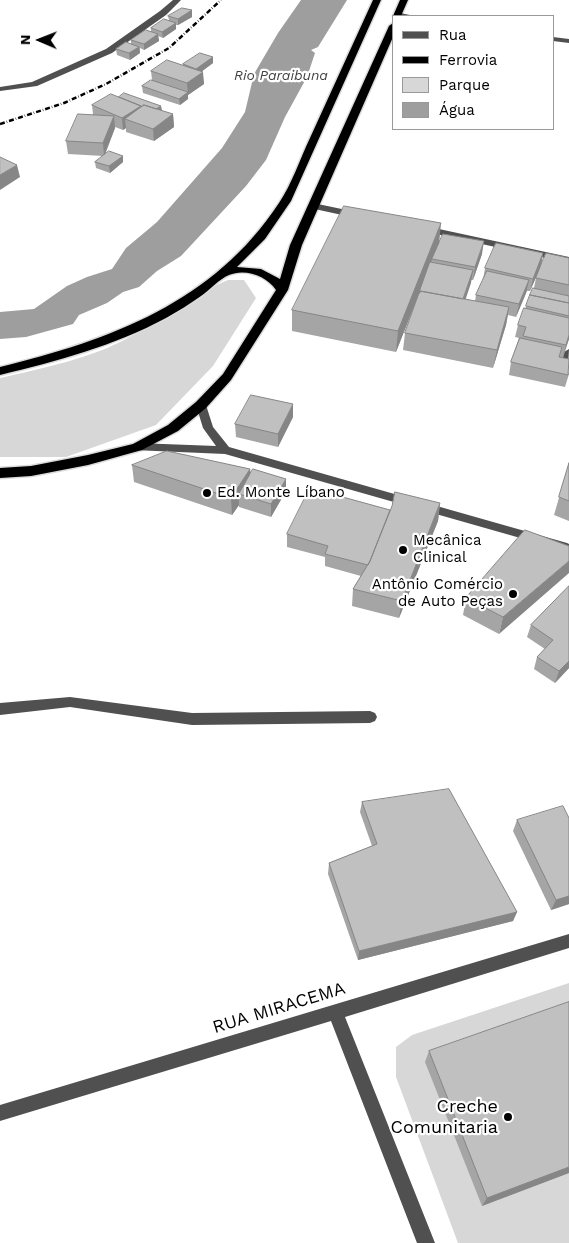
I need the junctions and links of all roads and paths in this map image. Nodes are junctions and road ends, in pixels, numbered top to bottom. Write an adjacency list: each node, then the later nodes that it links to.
1 (178, 0): 8 (street)
2 (377, 0): 13 (highway)
3 (404, 0): 4 (highway)
4 (398, 15)
5 (392, 28): 9 (highway)
6 (554, 39): 7 (street)
7 (569, 41)
8 (0, 89)
9 (313, 206): 10 (street); 14 (highway)
10 (362, 216)
11 (410, 226): 12 (street)
12 (569, 260)
13 (226, 272): 14 (highway); 17 (highway)
14 (282, 290): 18 (highway)
15 (569, 352): 16 (street)
16 (563, 368)
17 (0, 371)
18 (201, 405): 19 (highway); 20 (street)
19 (137, 447): 20 (street); 21 (highway)
20 (225, 450): 22 (street)
21 (0, 473)
22 (569, 550)
23 (0, 709): 24 (street)
24 (370, 717)
25 (569, 941): 26 (street, RUA MIRACEMA)
26 (335, 1012): 27 (street, RUA MIRACEMA); 28 (street)
27 (0, 1113)
28 (426, 1243)

